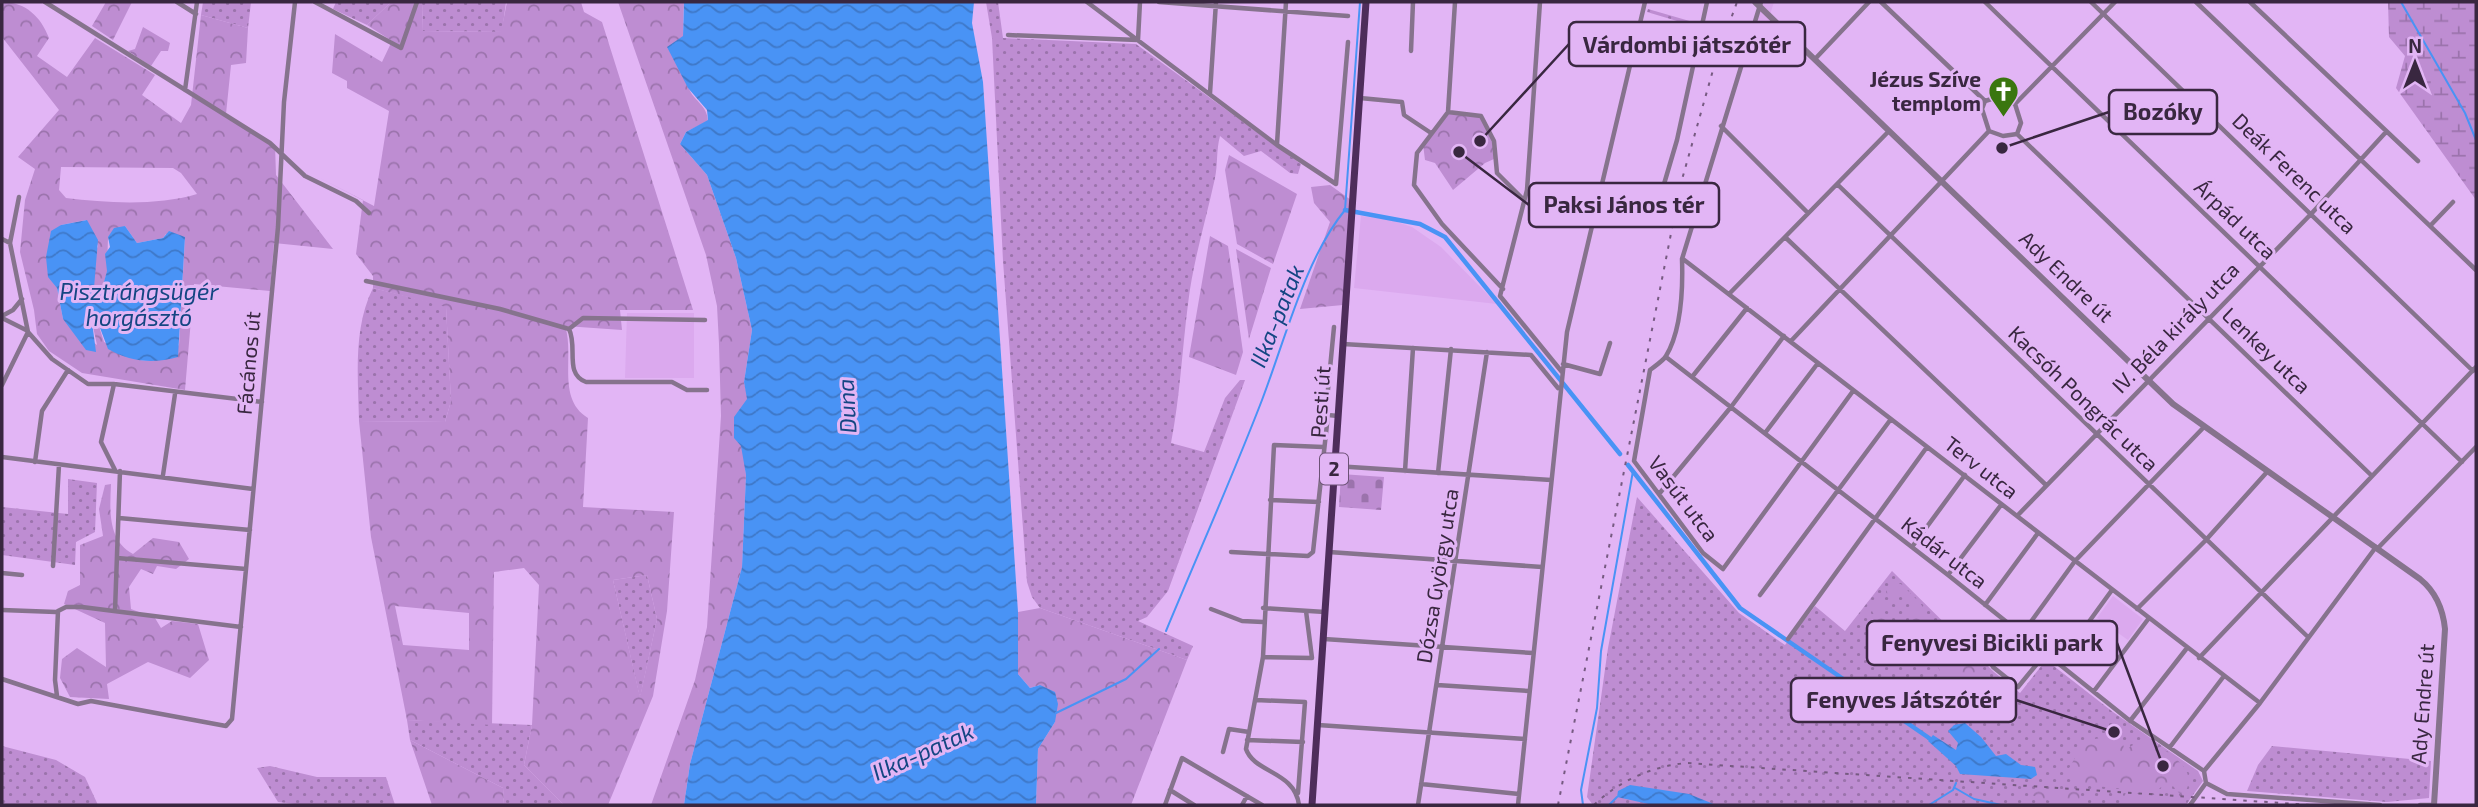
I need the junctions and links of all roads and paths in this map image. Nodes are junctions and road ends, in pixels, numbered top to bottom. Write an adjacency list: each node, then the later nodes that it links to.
1 (45, 2): 36 (street)
2 (177, 2): 27 (street)
3 (197, 2): 27 (street)
4 (295, 2): 49 (street, Fácános út)
5 (315, 2): 6 (street)
6 (417, 2)
7 (1087, 2): 31 (street)
8 (1140, 2): 31 (street)
9 (1158, 2): 25 (street)
10 (1286, 2): 26 (street)
11 (1366, 2): 38 (main road, Pesti út / 2)
12 (1413, 2): 33 (street)
13 (1455, 2): 41 (street)
14 (1540, 2): 55 (street)
15 (1645, 2): 54 (street)
16 (1707, 2): 54 (street)
17 (1869, 2): 34 (street)
18 (1881, 2): 39 (street)
19 (1985, 2): 35 (street, Árpád utca)
20 (2091, 2): 28 (street, Deák Ferenc utca)
21 (2115, 2): 28 (street)
22 (2196, 2): 50 (street)
23 (2250, 2): 45 (street)
24 (1759, 3): 34 (street, Ady Endre út); 42 (street, Vasút utca)
25 (1215, 4): 26 (street); 37 (street)
26 (1286, 11): 29 (street); 48 (street)
27 (196, 14): 36 (street)
28 (2103, 14): 35 (street); 61 (street, Deák Ferenc utca)
29 (1348, 16)
30 (1008, 35): 31 (street)
31 (1138, 40): 37 (street)
32 (1348, 41): 48 (street)
33 (1411, 51)
34 (1815, 59): 43 (street, Ady Endre út)
35 (2052, 66): 40 (street); 69 (street, Árpád utca)
36 (185, 90): 49 (street)
37 (1209, 94): 48 (street)
38 (1360, 98): 46 (street); 85 (main road, Pesti út / 2)
39 (1985, 101): 40 (street); 44 (street)
40 (2015, 104): 47 (street)
41 (1448, 112): 46 (street); 57 (street)
42 (1721, 126): 62 (street); 68 (street, Vasút utca)
43 (1889, 131): 52 (street, Ady Endre út); 53 (street)
44 (1989, 131): 47 (street); 52 (street)
45 (2386, 132): 50 (street, IV. Béla király utca); 51 (street)
46 (1431, 134): 73 (street)
47 (2017, 134): 78 (street, Lenkey utca)
48 (1277, 145)
49 (281, 152): 60 (street); 104 (street, Fácános út)
50 (2360, 160): 61 (street, IV. Béla király utca); 63 (street)
51 (2417, 161)
52 (1941, 180): 64 (street); 97 (street, Ady Endre út)
53 (1837, 184): 62 (street); 64 (street, Kacsóh Pongrác utca)
54 (1603, 185): 59 (street)
55 (1527, 190): 57 (street); 59 (street)
56 (19, 197): 67 (street)
57 (1525, 201): 73 (street)
58 (2453, 202): 63 (street)
59 (1597, 206): 92 (street)
60 (369, 213)
61 (2312, 213): 69 (street, IV. Béla király utca); 93 (street, Deák Ferenc utca)
62 (1808, 214): 65 (street)
63 (2430, 226): 70 (street)
64 (1891, 235): 72 (street); 112 (street, Kacsóh Pongrác utca)
65 (1785, 237): 72 (street); 74 (street)
66 (2, 239): 67 (street)
67 (10, 243): 75 (street)
68 (1682, 259): 74 (street, Terv utca); 90 (street, Vasút utca)
69 (2259, 264): 78 (street, IV. Béla király utca); 109 (street, Árpád utca)
70 (2476, 270)
71 (366, 281): 81 (street)
72 (1840, 287): 84 (street); 131 (street)
73 (1504, 290): 95 (street)
74 (1730, 293): 76 (street, Terv utca)
75 (22, 298): 77 (street); 82 (street)
76 (1747, 308): 83 (street, Terv utca); 96 (street)
77 (2, 317): 82 (street)
78 (2208, 317): 97 (street, IV. Béla király utca); 129 (street, Lenkey utca)
79 (705, 320): 81 (street)
80 (1334, 327): 106 (street, Pesti út)
81 (569, 329): 101 (street)
82 (27, 331): 94 (street); 98 (street)
83 (1784, 336): 84 (street, Terv utca); 105 (street)
84 (1791, 341): 91 (street, Terv utca)
85 (1343, 344): 87 (street); 107 (main road, Pesti út / 2)
86 (1610, 344): 92 (street)
87 (1413, 348): 88 (street); 123 (street)
88 (1451, 349): 89 (street); 125 (street)
89 (1487, 352): 100 (street); 126 (street, Dózsa György utca)
90 (1666, 357): 96 (street, Kádár utca); 135 (street, Vasút utca)
91 (1818, 363): 102 (street, Terv utca); 111 (street)
92 (1563, 364): 95 (street)
93 (2475, 369): 109 (street)
94 (68, 370): 99 (street); 117 (street)
95 (1562, 373): 100 (street)
96 (1692, 377): 105 (street, Kádár utca)
97 (2148, 380): 110 (street, Ady Endre út); 112 (street, IV. Béla király utca)
98 (3, 381)
99 (114, 384): 103 (street); 122 (street)
100 (1559, 389): 130 (street)
101 (707, 390)
102 (1853, 391): 108 (street, Terv utca); 118 (street)
103 (175, 393): 104 (street); 127 (street)
104 (262, 402): 133 (street, Fácános út)
105 (1731, 407): 111 (street, Kádár utca); 135 (street)
106 (1328, 415): 107 (street); 113 (street, Pesti út)
107 (1338, 416): 121 (main road, Pesti út / 2)
108 (1891, 419): 114 (street, Terv utca); 134 (street)
109 (2423, 422): 119 (street, Árpád utca); 129 (street)
110 (2204, 427): 124 (street, Ady Endre út); 132 (street)
111 (1765, 433): 118 (street, Kádár utca)
112 (2096, 433): 131 (street, IV. Béla király utca); 132 (street, Kacsóh Pongrác utca)
113 (1323, 447): 136 (street); 137 (street, Pesti út)
114 (1927, 447): 128 (street, Terv utca); 142 (street)
115 (2476, 447): 119 (street)
116 (2, 457): 117 (street)
117 (35, 462): 120 (street)
118 (1802, 462): 134 (street, Kádár utca); 135 (street, Vasút utca)
119 (2462, 462): 147 (street)
120 (59, 465): 122 (street); 154 (street)
121 (1334, 466): 123 (street); 149 (main road, Pesti út / 2)
122 (118, 471): 127 (street); 141 (street)
123 (1405, 471): 125 (street)
124 (2267, 471): 140 (street, Ady Endre út); 145 (street)
125 (1438, 473): 126 (street)
126 (1470, 474): 130 (street); 152 (street, Dózsa György utca)
127 (163, 475): 133 (street)
128 (1965, 475): 138 (street, Terv utca); 146 (street)
129 (2371, 475): 140 (street)
130 (1551, 480): 155 (street)
131 (2046, 485): 139 (street, IV. Béla király utca)
132 (2149, 485): 145 (street, Kacsóh Pongrác utca); 153 (street)
133 (253, 489): 143 (street, Fácános út)
134 (1838, 491): 142 (street, Kádár utca); 162 (street)
135 (1659, 495)
136 (1270, 500): 137 (street); 150 (street)
137 (1319, 502): 150 (street, Pesti út)
138 (2001, 505): 139 (street, Terv utca); 159 (street)
139 (2017, 516): 144 (street, Terv utca)
140 (2332, 517): 147 (street, Ady Endre út); 161 (street)
141 (118, 519): 143 (street); 151 (street)
142 (1876, 519): 146 (street, Kádár utca); 178 (street)
143 (250, 530): 156 (street, Fácános út)
144 (2038, 533): 153 (street, Terv utca); 163 (street)
145 (2205, 541): 161 (street, Kacsóh Pongrác utca); 166 (street)
146 (1912, 547): 159 (street, Kádár utca)
147 (2378, 549): 176 (street); 222 (street, Ady Endre út)
148 (1231, 552): 150 (street)
149 (1328, 552): 152 (street); 171 (main road, Pesti út / 2)
150 (1266, 554): 164 (street)
151 (117, 558): 156 (street); 169 (street)
152 (1455, 561): 155 (street); 179 (street, Dózsa György utca)
153 (2075, 561): 160 (street, Terv utca); 175 (street)
154 (53, 566)
155 (1542, 567): 181 (street)
156 (246, 569): 174 (street, Fácános út)
157 (2, 573): 158 (street)
158 (22, 575)
159 (1948, 575): 163 (street, Kádár utca)
160 (2112, 590): 166 (street, Terv utca); 186 (street)
161 (2260, 592): 176 (street, Kacsóh Pongrác utca); 185 (street)
162 (1760, 595)
163 (1985, 605): 175 (street, Kádár utca)
164 (1264, 608): 170 (street); 173 (street)
165 (1211, 609): 173 (street)
166 (2137, 609): 172 (street, Terv utca)
167 (2, 610): 168 (street)
168 (58, 611): 169 (street); 192 (street)
169 (115, 611): 174 (street)
170 (1306, 611): 171 (street); 184 (street)
171 (1325, 612): 177 (main road, Pesti út / 2)
172 (2149, 618): 180 (street, Terv utca); 191 (street)
173 (1263, 622): 184 (street)
174 (241, 627): 192 (street, Fácános út)
175 (2022, 634): 182 (street, Kádár utca)
176 (2308, 637): 194 (street)
177 (1323, 638): 179 (street); 196 (main road, Pesti út / 2)
178 (1788, 639)
179 (1443, 646): 181 (street); 189 (street, Dózsa György utca)
180 (2187, 648): 185 (street, Terv utca); 195 (street)
181 (1533, 653): 190 (street)
182 (2046, 653): 183 (street); 186 (street, Kádár utca)
183 (1987, 656)
184 (1263, 657): 193 (street)
185 (2199, 657): 187 (street, Terv utca)
186 (2059, 663): 191 (street, Kádár utca)
187 (2224, 676): 194 (street, Terv utca); 202 (street)
188 (2, 679): 192 (street)
189 (1437, 685): 190 (street); 198 (street, Dózsa György utca)
190 (1530, 691): 199 (street)
191 (2094, 691): 195 (street, Kádár utca)
192 (58, 697)
193 (1256, 700): 197 (street); 201 (street)
194 (2260, 703): 204 (street)
195 (2130, 721): 202 (street, Kádár utca)
196 (1318, 724): 198 (street); 216 (main road, Pesti út / 2)
197 (1249, 732): 200 (street); 203 (street)
198 (1430, 732): 199 (street); 206 (street, Dózsa György utca)
199 (1525, 739): 209 (street)
200 (1247, 740): 201 (street); 208 (street)
201 (1303, 742): 208 (street)
202 (2170, 747): 204 (street, Kádár utca)
203 (1223, 752)
204 (2204, 771): 205 (street)
205 (2206, 783): 219 (street); 220 (street)
206 (1421, 785): 209 (street); 217 (street, Dózsa György utca)
207 (1170, 790): 210 (street); 211 (street); 212 (street)
208 (1298, 794): 215 (street)
209 (1519, 794): 218 (street)
210 (1247, 796): 213 (street); 214 (street)
211 (1165, 805)
212 (1194, 805)
213 (1242, 805)
214 (1262, 805)
215 (1299, 805)
216 (1312, 805)
217 (1418, 805)
218 (1518, 805)
219 (2190, 805)
220 (2380, 805)
221 (2420, 805): 222 (street)
222 (2434, 805)

